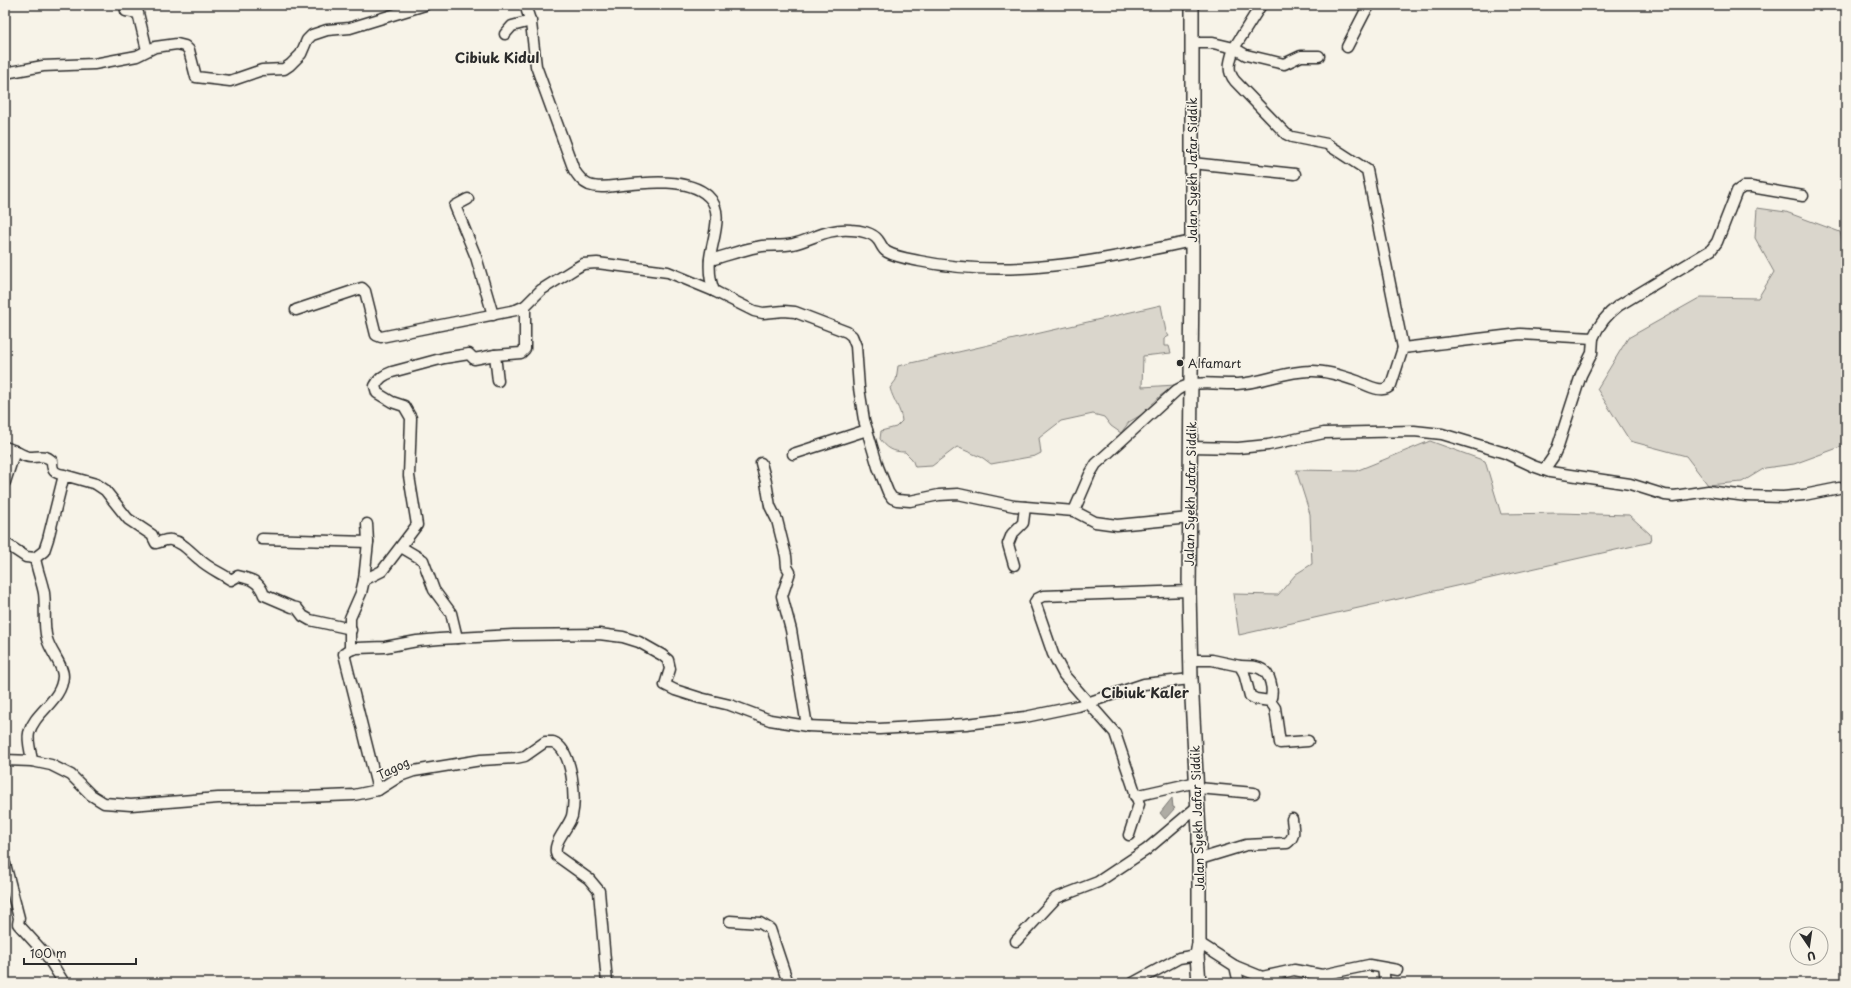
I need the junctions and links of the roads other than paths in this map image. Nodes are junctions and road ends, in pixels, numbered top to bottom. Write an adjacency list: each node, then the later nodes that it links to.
1 (125, 5): 12 (street)
2 (425, 5): 12 (street)
3 (525, 5): 7 (street)
4 (1192, 5): 9 (main road, Jalan Syekh Jafar Siddik)
5 (1261, 5): 11 (street)
6 (1370, 5): 10 (street)
7 (531, 21): 8 (street); 20 (street)
8 (505, 34)
9 (1192, 43): 11 (street); 15 (main road, Jalan Syekh Jafar Siddik)
10 (1347, 47)
11 (1234, 48): 13 (street); 26 (street)
12 (147, 50): 14 (street)
13 (1319, 56)
14 (5, 73)
15 (1192, 163): 16 (street); 19 (main road, Jalan Syekh Jafar Siddik)
16 (1295, 174)
17 (1803, 196): 25 (street)
18 (468, 200): 24 (street)
19 (1192, 242): 20 (street); 29 (main road, Jalan Syekh Jafar Siddik)
20 (710, 260): 21 (street)
21 (714, 291): 22 (street); 30 (street)
22 (525, 306): 24 (street); 27 (street)
23 (296, 310): 24 (street)
24 (493, 315)
25 (1593, 338): 26 (street); 35 (street)
26 (1403, 348): 29 (street)
27 (496, 355): 28 (street); 46 (street)
28 (498, 381)
29 (1191, 384): 31 (main road, Jalan Syekh Jafar Siddik); 40 (street)
30 (867, 430): 33 (street); 39 (street)
31 (1191, 447): 35 (street); 41 (main road, Jalan Syekh Jafar Siddik)
32 (10, 449): 36 (street); 37 (street)
33 (793, 454)
34 (761, 463): 59 (street)
35 (1544, 470): 38 (street)
36 (64, 475): 47 (street); 51 (street)
37 (5, 482)
38 (1839, 488)
39 (1025, 507): 40 (street); 48 (street)
40 (1074, 511): 41 (street)
41 (1190, 518): 50 (main road, Jalan Syekh Jafar Siddik)
42 (367, 524): 44 (street)
43 (262, 539): 44 (street)
44 (368, 542): 49 (street)
45 (5, 543): 47 (street)
46 (401, 547): 49 (street); 52 (street)
47 (34, 558): 62 (street)
48 (1014, 565)
49 (364, 580): 51 (street)
50 (1190, 591): 54 (main road, Jalan Syekh Jafar Siddik); 58 (street)
51 (351, 630): 53 (street)
52 (457, 638): 53 (street); 59 (street)
53 (350, 650): 64 (street)
54 (1191, 660): 55 (street); 56 (main road, Jalan Syekh Jafar Siddik)
55 (1240, 666): 57 (street); 57 (street)
56 (1191, 679): 58 (street); 63 (main road, Jalan Syekh Jafar Siddik)
57 (1270, 701): 60 (street)
58 (1088, 703): 59 (street); 66 (street)
59 (807, 726)
60 (1308, 741)
61 (5, 760): 62 (street, Tagog)
62 (32, 761): 64 (street, Tagog)
63 (1198, 785): 65 (street); 66 (street); 67 (main road, Jalan Syekh Jafar Siddik)
64 (378, 790): 79 (street, Tagog)
65 (1254, 793)
66 (1135, 796): 69 (street)
67 (1198, 806): 70 (main road, Jalan Syekh Jafar Siddik); 73 (street)
68 (1292, 819): 70 (street)
69 (1129, 835)
70 (1200, 859): 74 (main road, Jalan Syekh Jafar Siddik)
71 (5, 864): 78 (street)
72 (730, 921): 80 (street)
73 (1016, 941)
74 (1198, 949): 75 (street); 81 (street); 82 (main road, Jalan Syekh Jafar Siddik)
75 (1235, 966): 76 (street); 83 (street)
76 (1383, 968): 77 (street); 84 (street)
77 (1397, 970)
78 (64, 983)
79 (607, 983)
80 (788, 983)
81 (1133, 983)
82 (1199, 983)
83 (1240, 983)
84 (1385, 983)

